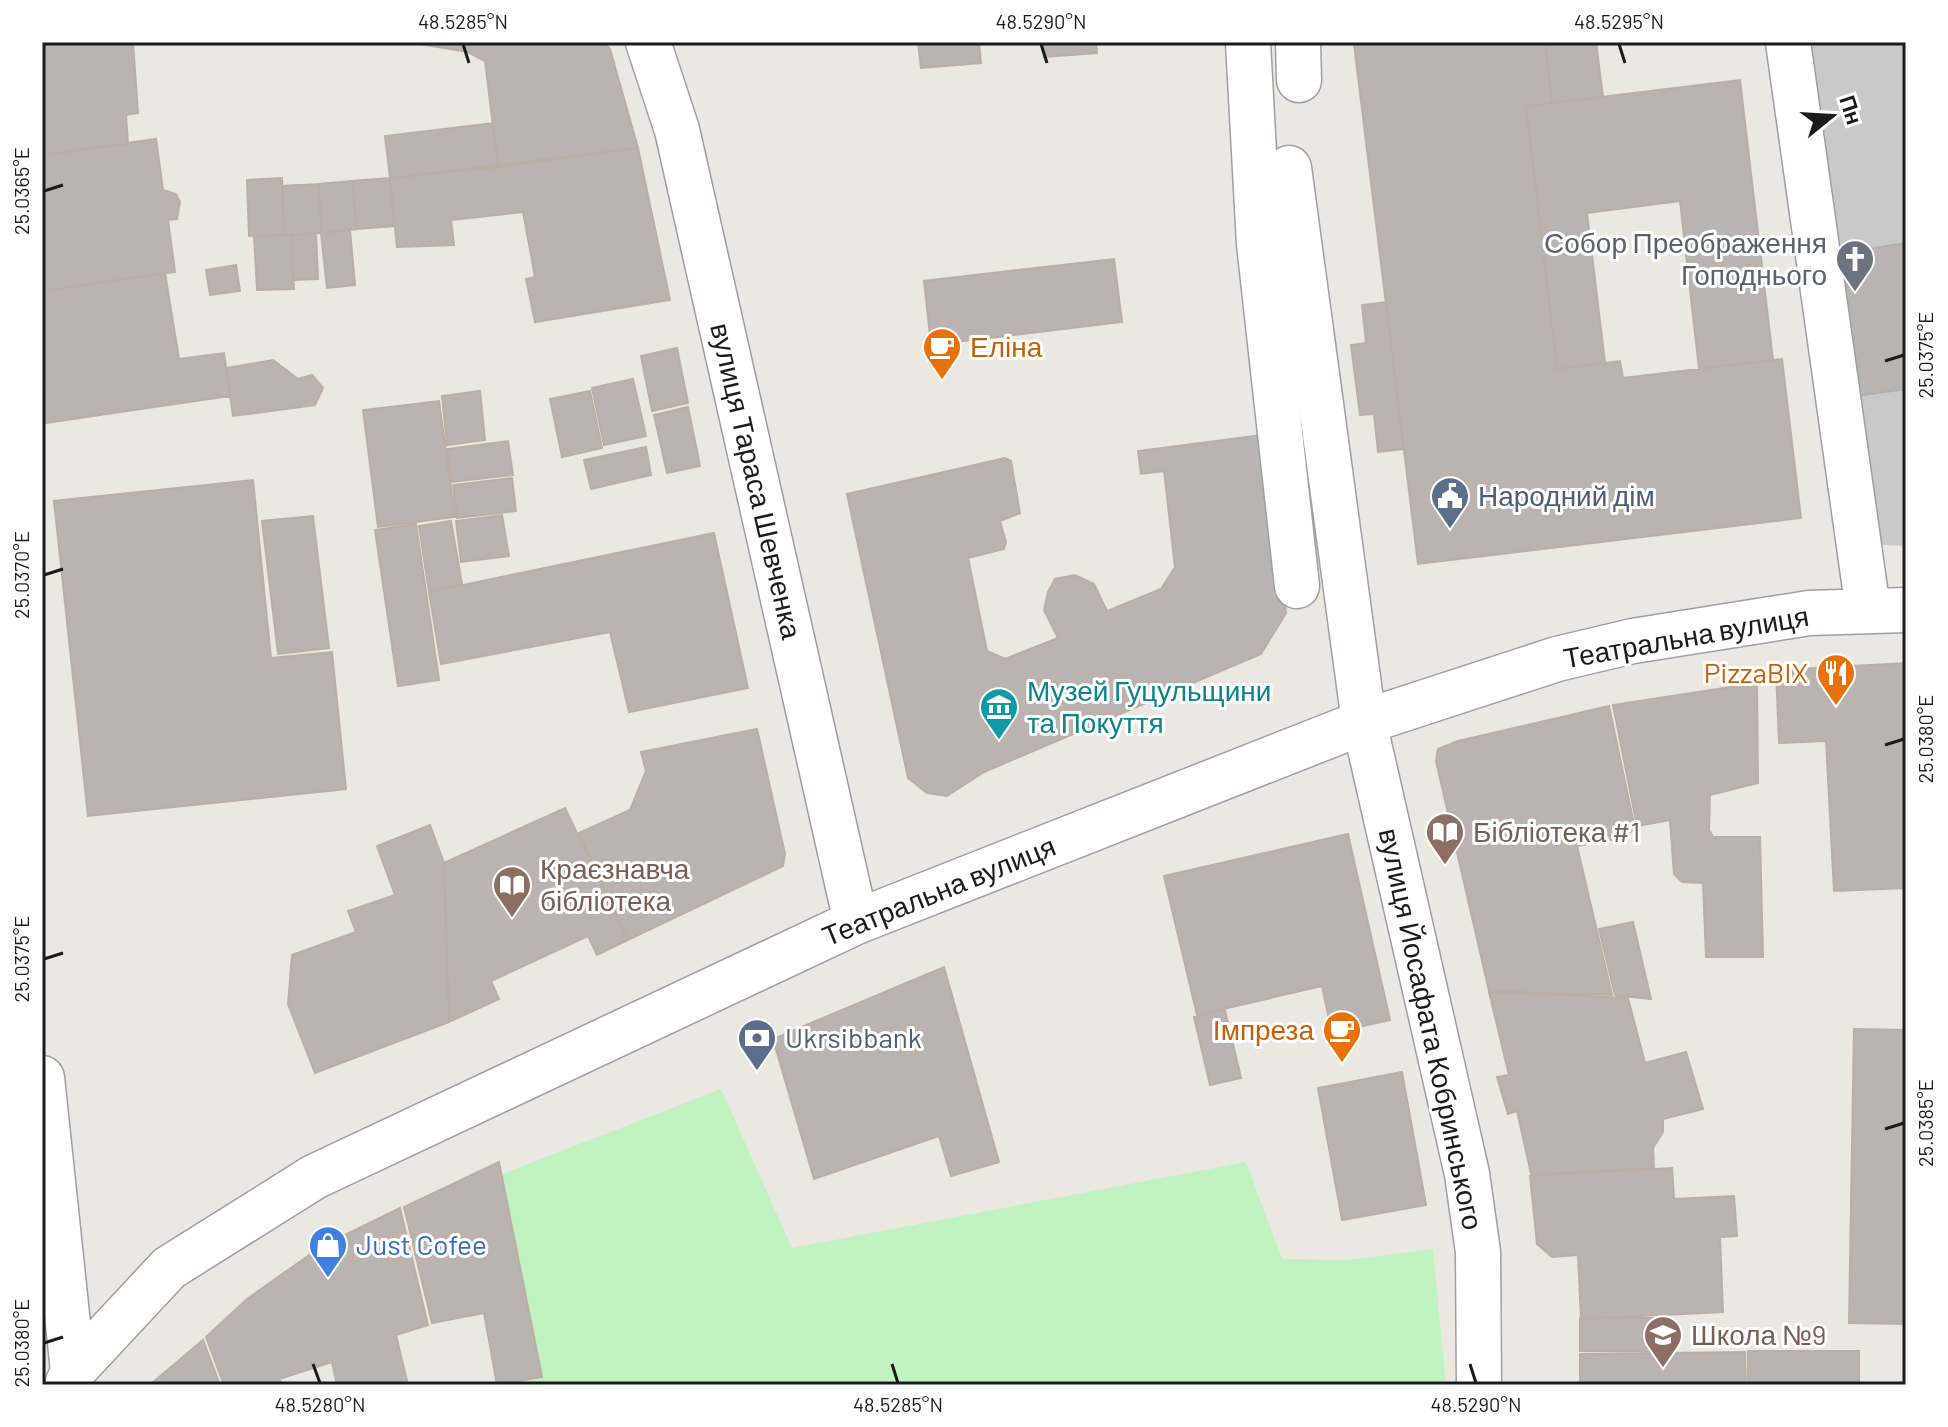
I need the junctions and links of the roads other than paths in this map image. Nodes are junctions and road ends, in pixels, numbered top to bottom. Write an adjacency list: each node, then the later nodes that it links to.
1 (648, 42): 8 (street, вулиця Тараса Шевченка)
2 (1248, 42): 5 (street)
3 (1788, 42): 6 (street)
4 (1289, 168): 7 (street, вулиця Йосафата Кобринського)
5 (1297, 586)
6 (1887, 610): 7 (street, Театральна вулиця)
7 (1364, 722): 8 (street, Театральна вулиця); 11 (street, вулиця Йосафата Кобринського)
8 (856, 922): 10 (street, Театральна вулиця)
9 (43, 1091): 10 (street)
10 (70, 1378)
11 (1479, 1385)

